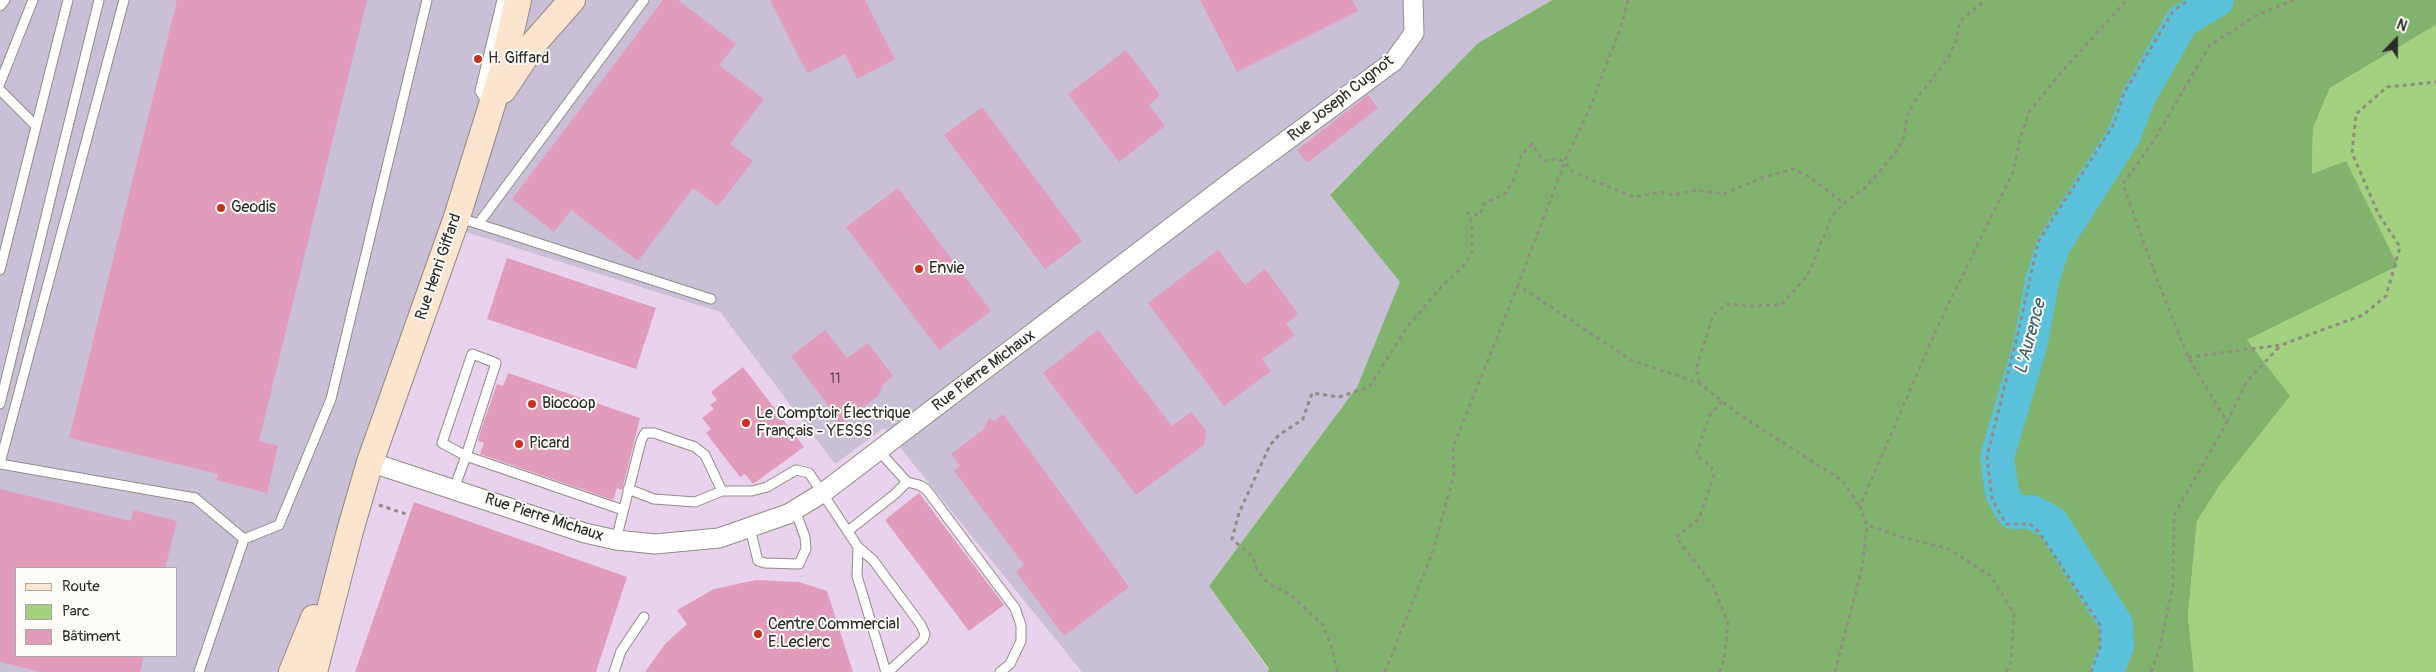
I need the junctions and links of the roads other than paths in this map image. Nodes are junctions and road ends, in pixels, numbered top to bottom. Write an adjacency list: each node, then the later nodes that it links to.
1 (5, 0): 12 (lane)
2 (32, 0): 13 (lane)
3 (68, 0): 16 (lane)
4 (99, 0): 21 (lane)
5 (124, 0): 25 (lane)
6 (427, 0): 36 (lane)
7 (502, 0): 15 (lane)
8 (518, 0): 15 (street, Rue Henri Giffard)
9 (571, 0): 15 (street)
10 (644, 0): 18 (lane)
11 (1413, 0): 17 (street, Rue Joseph Cugnot)
12 (0, 6)
13 (0, 83)
14 (0, 90): 16 (lane)
15 (490, 109): 18 (street, Rue Henri Giffard)
16 (36, 126): 19 (lane)
17 (1236, 178): 22 (street, Rue Pierre Michaux)
18 (468, 220): 20 (lane); 24 (street, Rue Henri Giffard)
19 (0, 270)
20 (712, 299)
21 (0, 404)
22 (879, 451): 26 (lane); 30 (street, Rue Pierre Michaux)
23 (466, 456): 23 (lane); 27 (lane); 31 (lane)
24 (370, 462): 27 (street, Rue Pierre Michaux); 34 (street, Rue Henri Giffard)
25 (0, 464): 36 (lane)
26 (907, 482): 35 (lane); 45 (lane)
27 (454, 489): 37 (street, Rue Pierre Michaux)
28 (628, 489): 29 (lane); 29 (lane); 31 (lane)
29 (722, 491): 30 (lane)
30 (824, 492): 32 (street, Rue Pierre Michaux); 35 (lane)
31 (622, 510): 37 (lane)
32 (795, 510): 33 (street, Rue Pierre Michaux); 33 (lane)
33 (750, 528): 37 (street, Rue Pierre Michaux)
34 (350, 531): 41 (street, Rue Henri Giffard); 42 (street, Rue Henri Giffard)
35 (848, 531): 38 (lane)
36 (244, 539): 40 (lane)
37 (616, 540)
38 (858, 547): 44 (lane); 44 (lane)
39 (644, 618): 43 (lane)
40 (199, 672)
41 (292, 672)
42 (314, 672)
43 (614, 672)
44 (887, 672)
45 (1000, 672)

